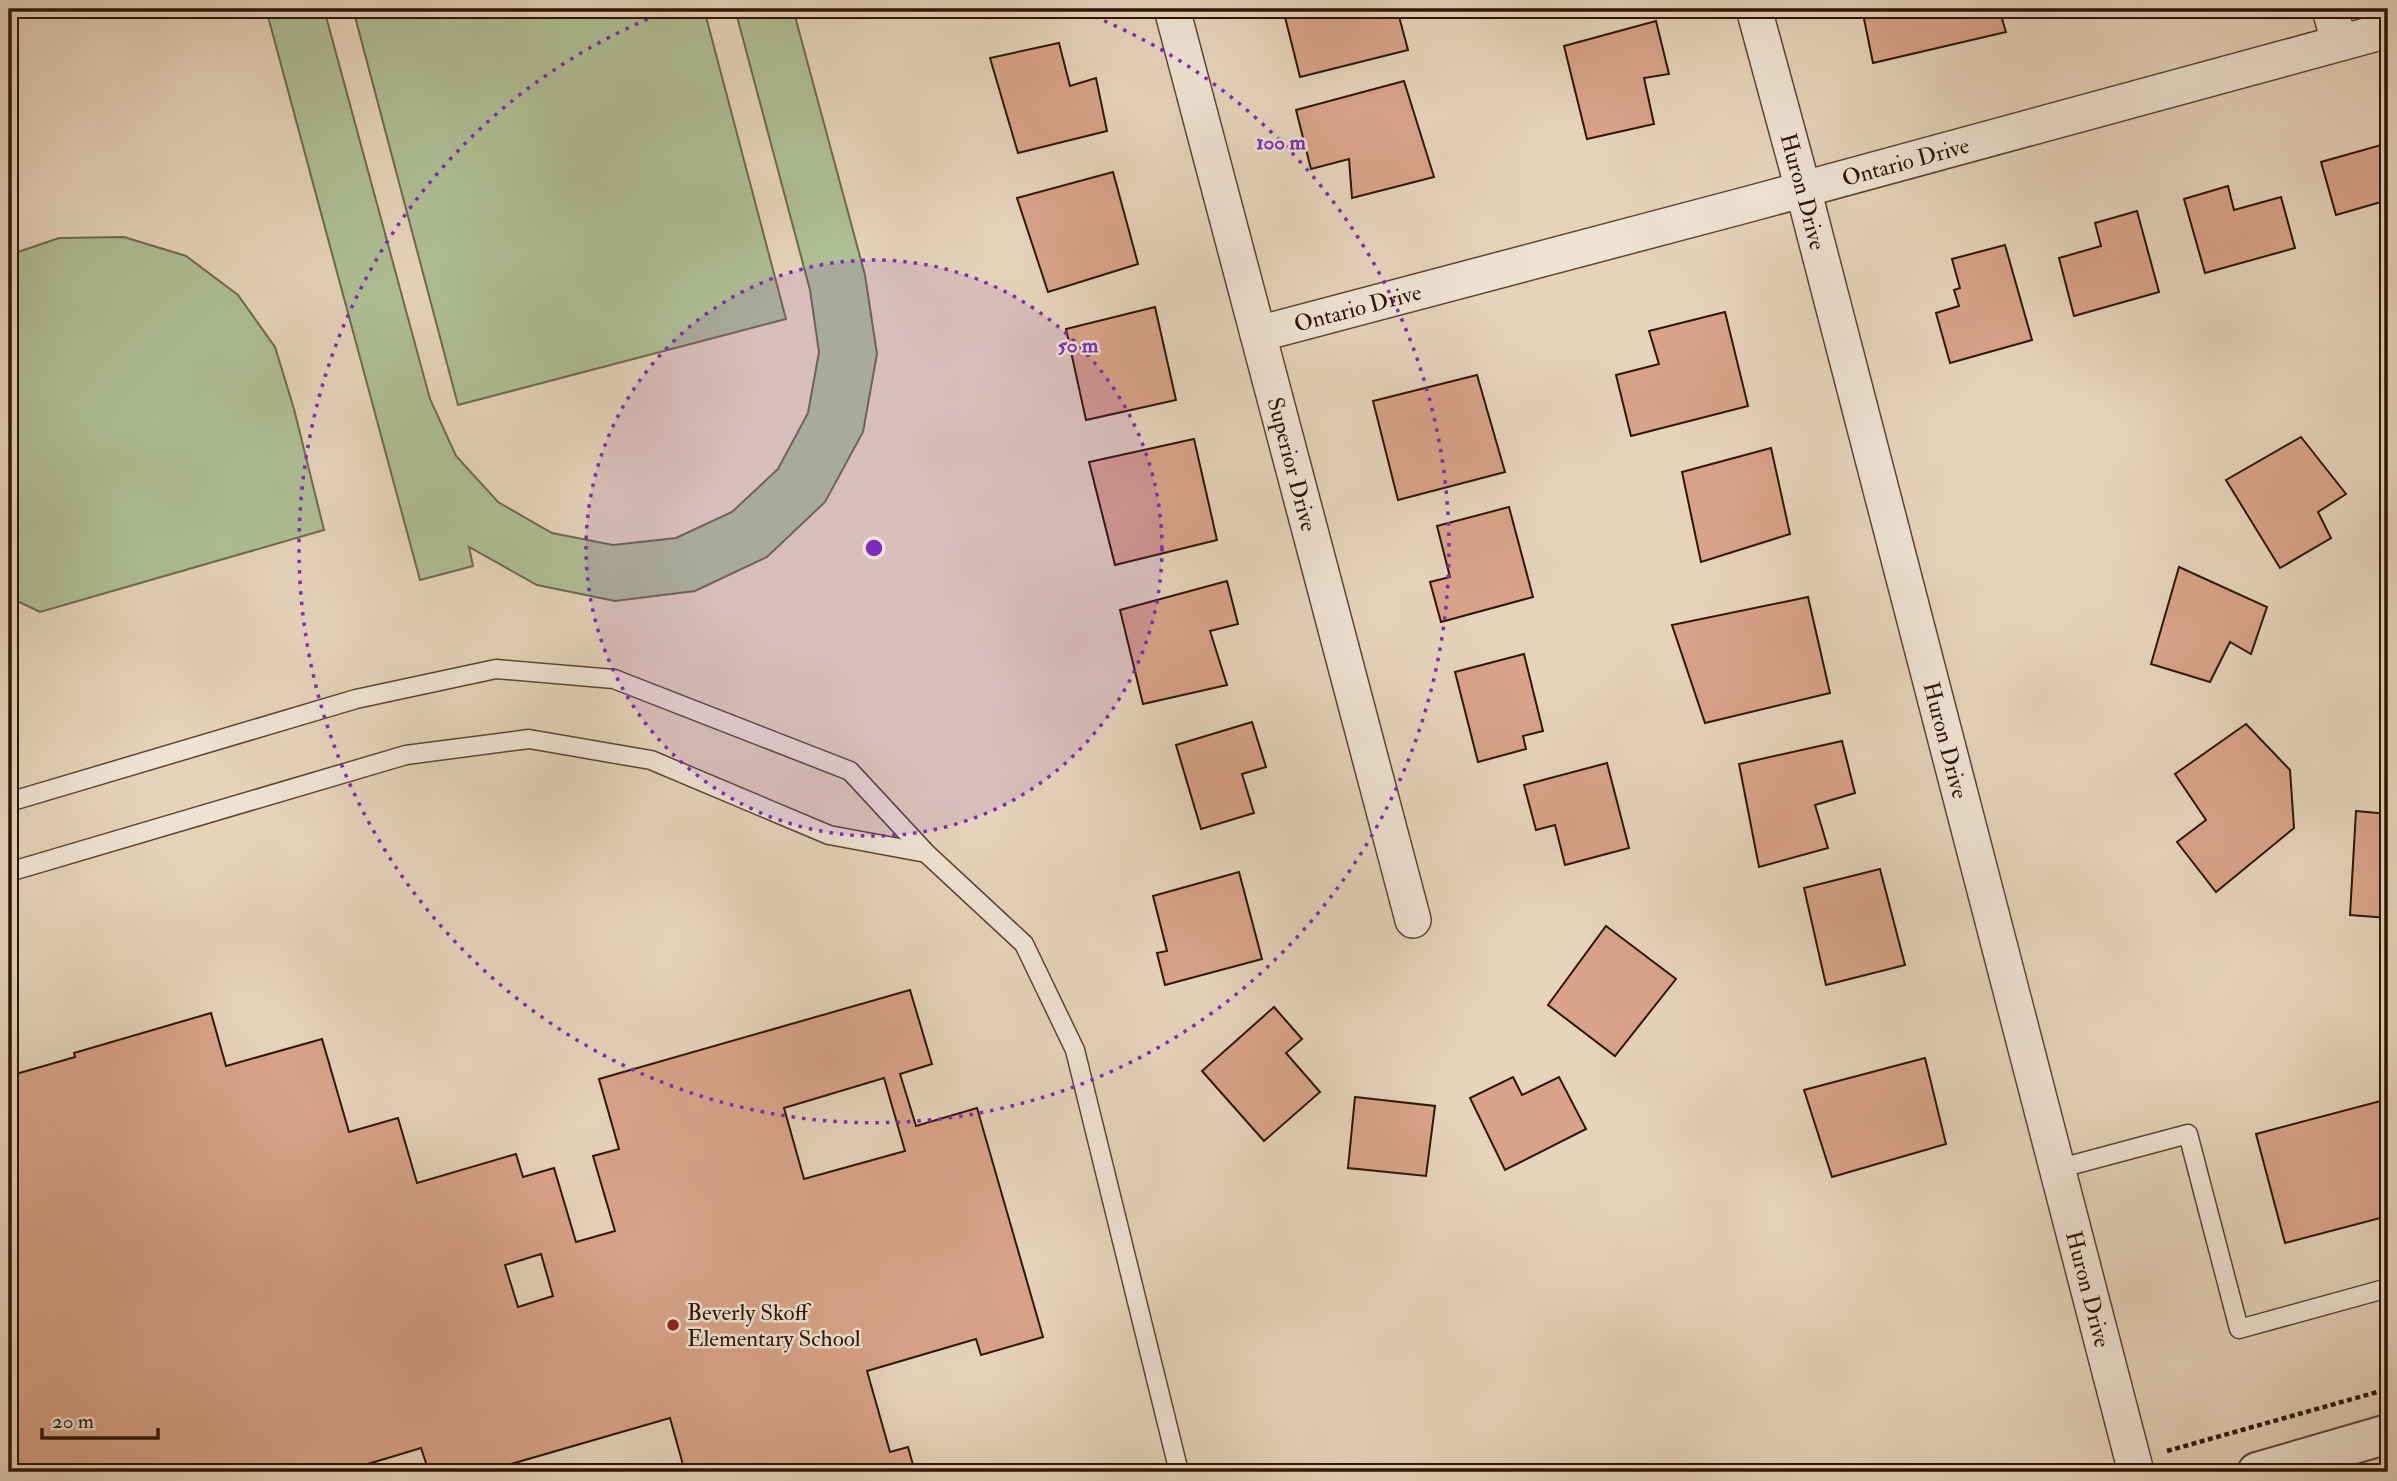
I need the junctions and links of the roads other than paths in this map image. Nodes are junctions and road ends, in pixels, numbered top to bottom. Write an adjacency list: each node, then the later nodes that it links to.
1 (1172, 9): 7 (street, Superior Drive)
2 (1754, 9): 6 (street, Huron Drive)
3 (2330, 9): 5 (street)
4 (2388, 30): 5 (street, Ontario Drive)
5 (2339, 43): 6 (street, Ontario Drive)
6 (1803, 189): 7 (street, Ontario Drive); 12 (street, Huron Drive)
7 (1258, 334): 11 (street, Superior Drive)
8 (9, 802): 9 (lane)
9 (926, 853): 10 (lane); 16 (lane)
10 (9, 872)
11 (1413, 920)
12 (2057, 1169): 13 (lane); 15 (street, Huron Drive)
13 (2388, 1288)
14 (2388, 1434): 17 (street)
15 (2135, 1467)
16 (1179, 1472)
17 (2257, 1472)

